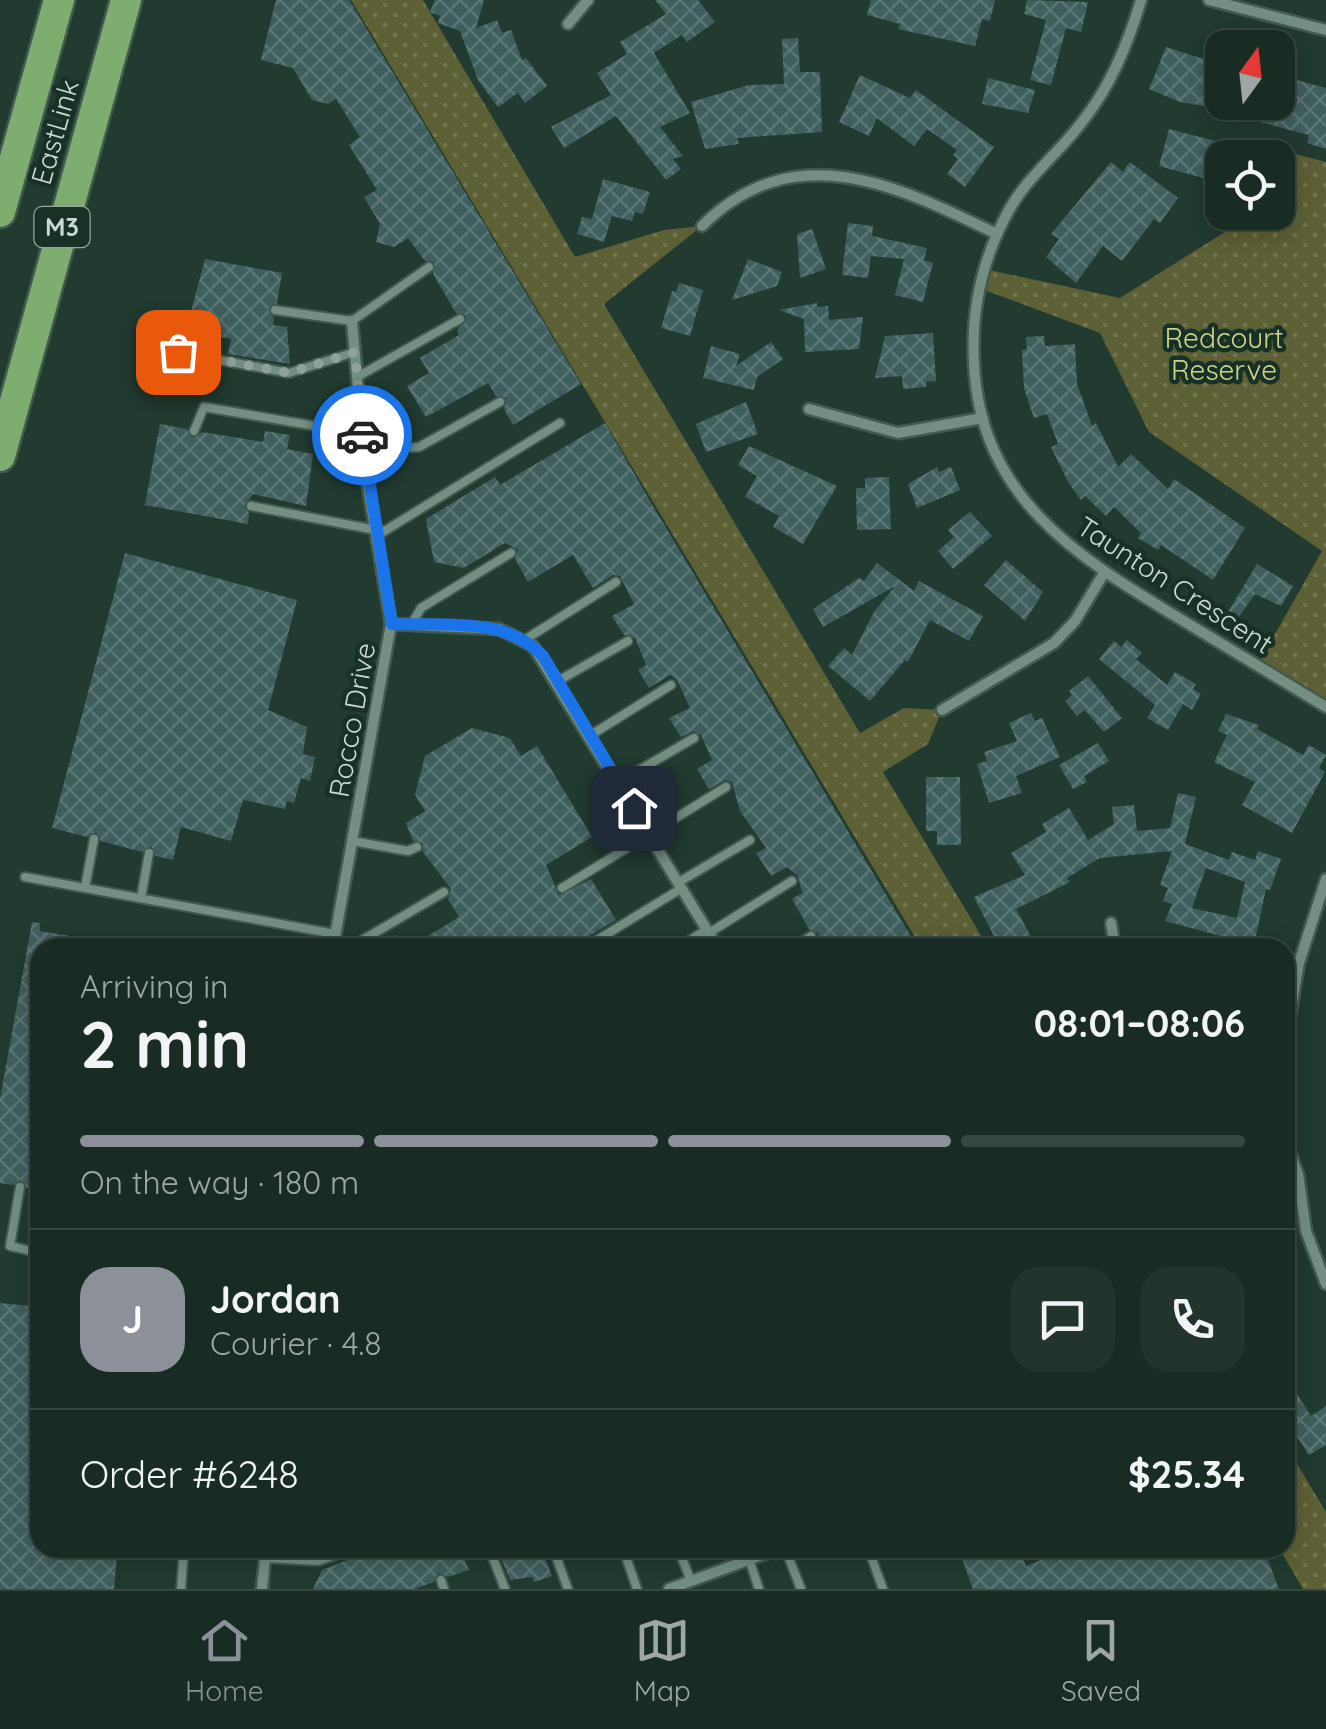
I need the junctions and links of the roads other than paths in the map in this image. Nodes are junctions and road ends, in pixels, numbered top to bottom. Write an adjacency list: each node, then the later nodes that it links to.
1 (59, 0): 8 (highway, EastLink / M3)
2 (126, 0): 25 (highway, EastLink / M3)
3 (588, 0): 6 (street)
4 (1142, 0): 10 (street, Taunton Crescent)
5 (1209, 0): 7 (street)
6 (568, 24)
7 (1326, 30)
8 (0, 212)
9 (702, 226): 10 (street)
10 (997, 234): 20 (street, Taunton Crescent)
11 (429, 267): 14 (lane)
12 (276, 310): 14 (lane)
13 (460, 319): 17 (lane)
14 (352, 321): 16 (street, Rocco Drive)
15 (178, 352): 16 (lane)
16 (355, 352): 17 (street, Rocco Drive)
17 (357, 377): 23 (street, Rocco Drive)
18 (500, 402): 24 (lane)
19 (810, 409): 20 (street)
20 (982, 418): 29 (street, Taunton Crescent)
21 (560, 423): 27 (lane)
22 (194, 430): 23 (lane)
23 (362, 434): 24 (street, Rocco Drive)
24 (364, 451): 27 (street, Rocco Drive)
25 (0, 456)
26 (251, 506): 27 (lane)
27 (377, 533): 31 (street, Rocco Drive)
28 (511, 553): 32 (lane)
29 (1104, 572): 37 (street, Taunton Crescent); 38 (street)
30 (616, 582): 33 (lane)
31 (392, 624): 32 (street); 46 (street, Rocco Drive)
32 (411, 624): 33 (street)
33 (526, 639): 35 (street)
34 (628, 641): 35 (lane)
35 (558, 681): 39 (street)
36 (671, 685): 39 (lane)
37 (1326, 708)
38 (942, 710)
39 (592, 735): 41 (street)
40 (694, 738): 41 (lane)
41 (619, 782): 43 (street)
42 (726, 787): 43 (lane)
43 (650, 834): 51 (street); 54 (lane)
44 (94, 839): 53 (lane)
45 (750, 840): 51 (lane)
46 (352, 842): 47 (lane); 59 (street, Rocco Drive)
47 (417, 847)
48 (149, 854): 56 (lane)
49 (25, 877): 53 (lane)
50 (792, 881): 58 (lane)
51 (680, 885): 58 (street); 63 (lane)
52 (1325, 885): 68 (street)
53 (85, 888): 56 (lane)
54 (562, 888)
55 (444, 892): 62 (lane)
56 (141, 898): 59 (lane)
57 (1111, 923): 67 (street)
58 (708, 931): 64 (lane); 65 (street)
59 (335, 934): 61 (street, Rocco Drive)
60 (811, 936): 66 (lane)
61 (334, 938)
62 (366, 938)
63 (600, 938)
64 (696, 938)
65 (712, 938)
66 (808, 938)
67 (1113, 938)
68 (1295, 983)
69 (1295, 1166): 72 (street)
70 (20, 1187): 71 (lane)
71 (30, 1251)
72 (1325, 1281)
73 (183, 1558): 87 (lane)
74 (265, 1558): 88 (street)
75 (298, 1558): 76 (lane)
76 (327, 1558)
77 (493, 1558): 89 (lane)
78 (557, 1558): 90 (lane)
79 (626, 1558): 91 (lane)
80 (682, 1558): 86 (lane)
81 (752, 1558): 84 (street)
82 (788, 1558): 95 (lane)
83 (871, 1558): 96 (lane)
84 (746, 1560): 85 (street); 94 (lane)
85 (703, 1576): 86 (street); 93 (lane)
86 (691, 1581): 92 (street)
87 (181, 1589)
88 (262, 1589)
89 (505, 1589)
90 (568, 1589)
91 (637, 1589)
92 (669, 1589)
93 (708, 1589)
94 (759, 1589)
95 (802, 1589)
96 (882, 1589)

